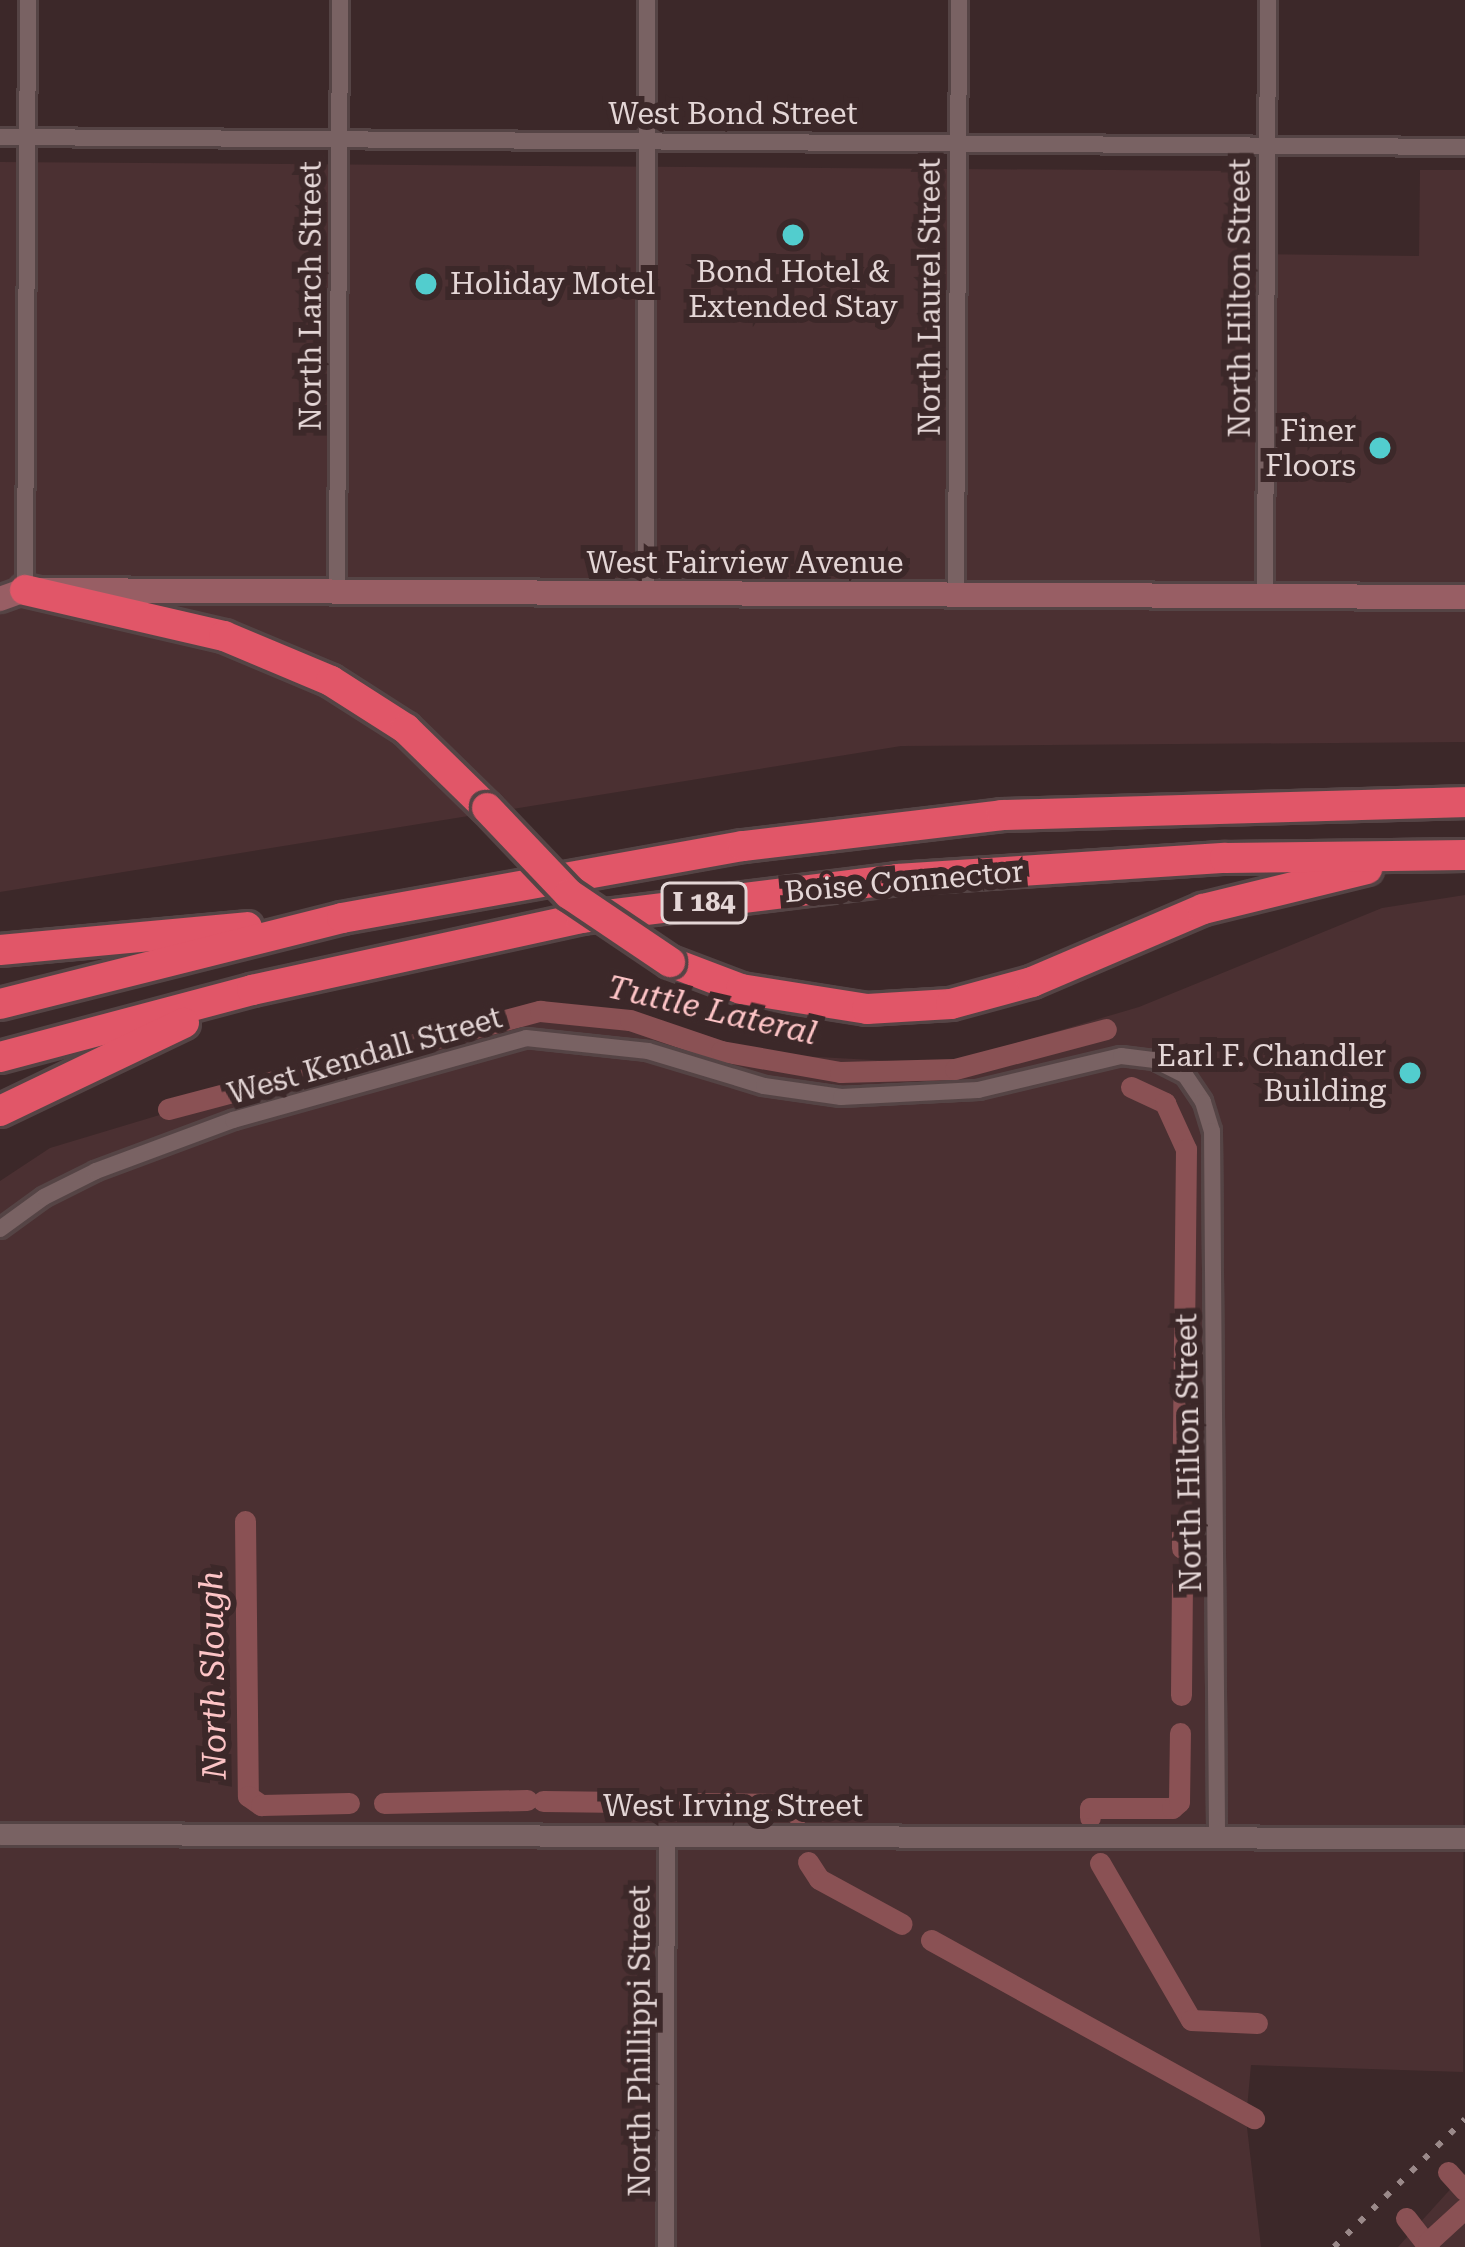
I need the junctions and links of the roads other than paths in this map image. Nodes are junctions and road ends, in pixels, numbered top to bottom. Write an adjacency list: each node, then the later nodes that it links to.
1 (28, 0): 7 (street)
2 (340, 0): 8 (street, North Larch Street)
3 (647, 0): 9 (street)
4 (959, 0): 10 (street, North Laurel Street)
5 (1268, 0): 11 (street, North Hilton Street)
6 (0, 137): 7 (street, West Bond Street)
7 (27, 137): 8 (street, West Bond Street); 13 (street)
8 (339, 139): 9 (street, West Bond Street); 14 (street, North Larch Street)
9 (648, 141): 10 (street, West Bond Street); 15 (street)
10 (958, 142): 11 (street, West Bond Street); 16 (street, North Laurel Street)
11 (1268, 144): 12 (street, West Bond Street); 17 (street, North Hilton Street)
12 (1465, 147)
13 (8, 590): 14 (main road, West Fairview Avenue); 21 (highway, bridge)
14 (337, 592): 15 (main road, West Fairview Avenue)
15 (646, 593): 16 (main road, West Fairview Avenue)
16 (956, 594): 17 (main road, West Fairview Avenue)
17 (1265, 596): 18 (main road, West Fairview Avenue)
18 (1465, 597)
19 (1465, 802): 22 (highway, Boise Connector / I 184)
20 (1465, 855): 21 (highway, Boise Connector / I 184)
21 (1423, 856): 24 (highway, Boise Connector / I 184)
22 (342, 918): 23 (highway); 25 (highway, Boise Connector / I 184)
23 (0, 950)
24 (252, 990): 26 (highway, Boise Connector / I 184); 28 (highway)
25 (0, 1004)
26 (0, 1057)
27 (1185, 1075): 29 (street, West Kendall Street); 32 (street, North Hilton Street)
28 (0, 1111)
29 (0, 1228)
30 (0, 1834): 31 (street, West Irving Street)
31 (668, 1836): 32 (street, West Irving Street); 34 (street, North Phillippi Street)
32 (1217, 1838): 33 (street, West Irving Street)
33 (1465, 1838)
34 (666, 2247)

